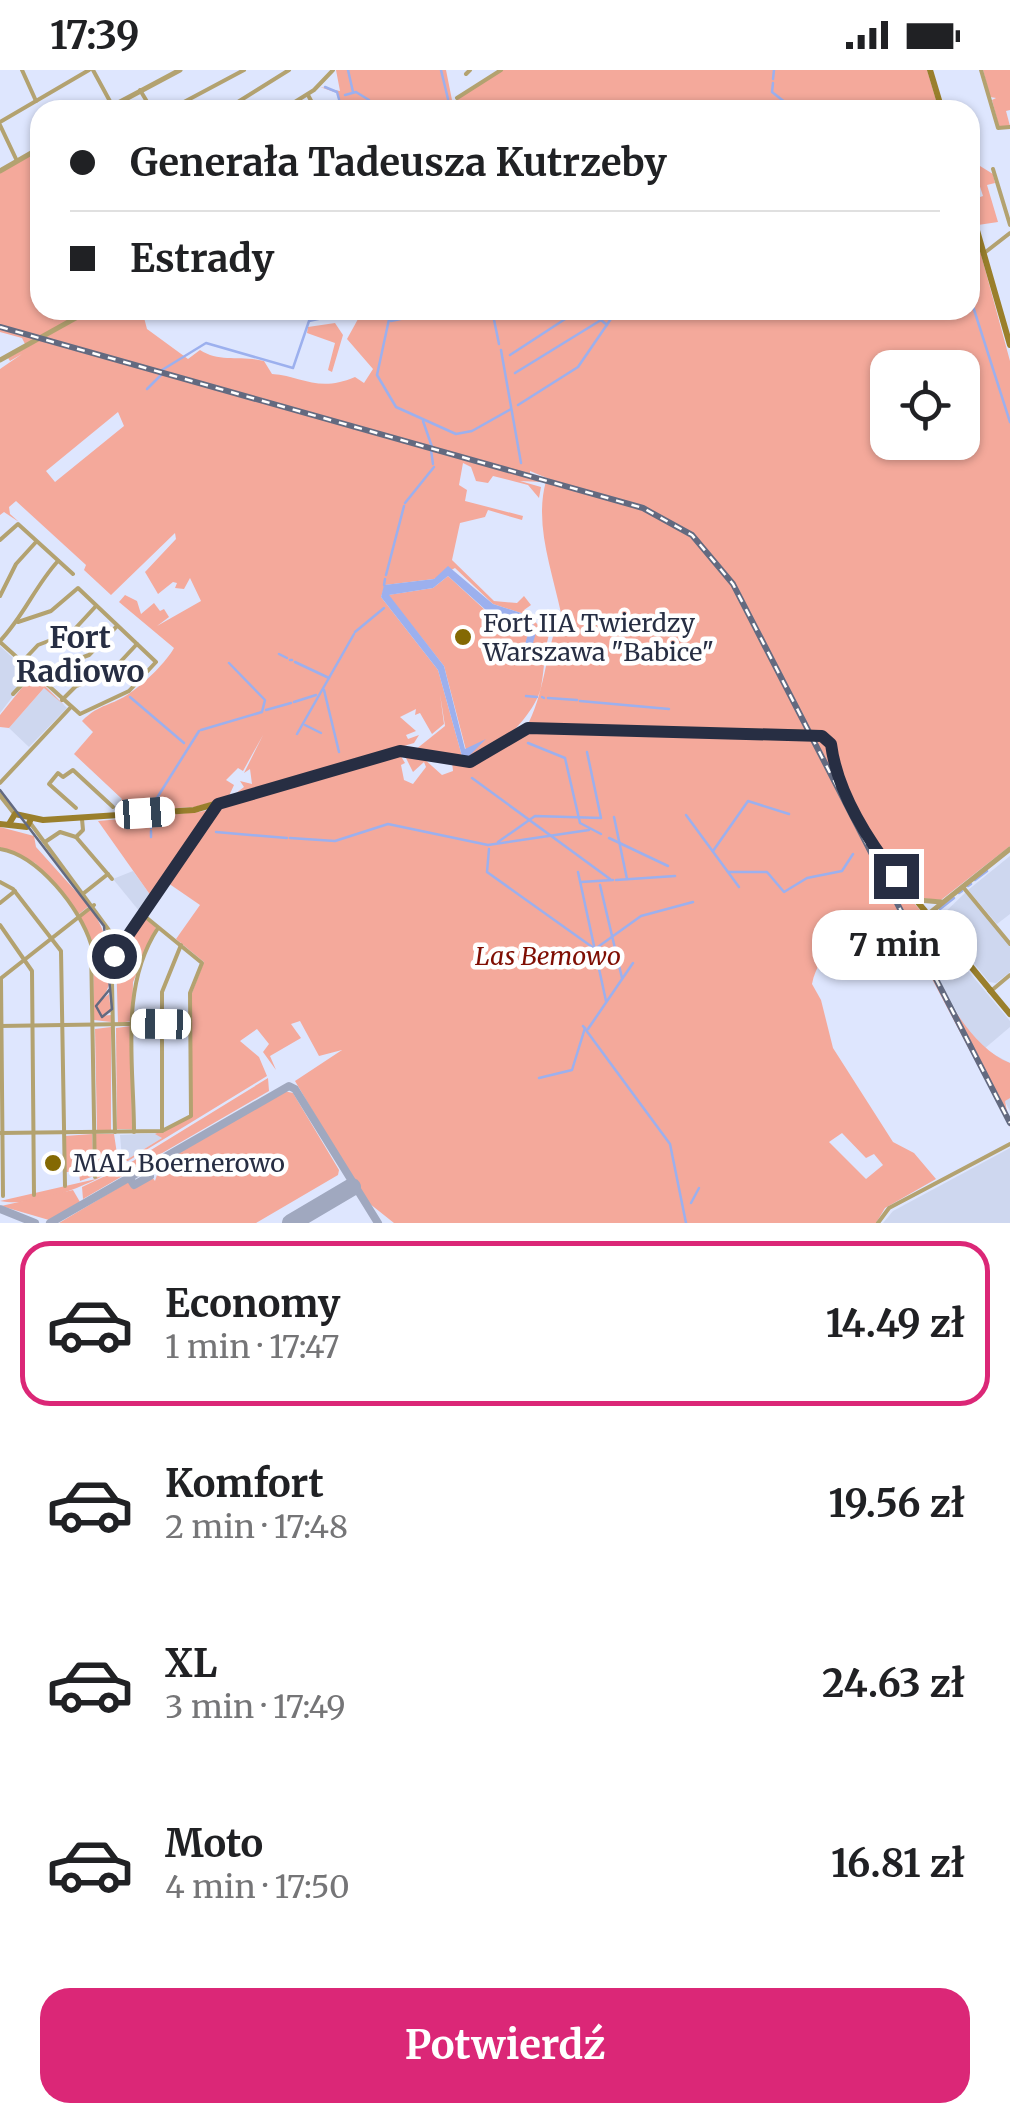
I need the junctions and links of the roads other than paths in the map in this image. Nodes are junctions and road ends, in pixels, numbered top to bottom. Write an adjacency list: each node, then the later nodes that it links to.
1 (22, 70): 15 (street)
2 (69, 70): 11 (street)
3 (91, 70): 11 (street); 17 (street)
4 (180, 70): 12 (street)
5 (244, 70): 20 (street)
6 (289, 70): 21 (street)
7 (332, 70): 13 (street)
8 (501, 70): 14 (street)
9 (930, 70): 24 (main road)
10 (981, 70): 27 (street)
11 (74, 79): 16 (street)
12 (140, 90): 18 (street); 19 (street)
13 (308, 95): 22 (street); 23 (street)
14 (457, 98)
15 (35, 100)
16 (39, 100)
17 (106, 100)
18 (123, 100)
19 (146, 100)
20 (188, 100)
21 (242, 100)
22 (300, 100)
23 (311, 100)
24 (939, 100)
25 (30, 106): 26 (street)
26 (0, 124): 29 (street)
27 (1010, 127)
28 (30, 154): 29 (street)
29 (17, 162): 31 (street)
30 (993, 170): 32 (street)
31 (0, 171)
32 (1010, 225)
33 (1010, 233): 35 (street)
34 (980, 243): 35 (main road)
35 (983, 254): 37 (main road)
36 (72, 320): 38 (street)
37 (1010, 345)
38 (0, 360)
39 (0, 540): 40 (street)
40 (37, 541): 41 (street); 43 (street)
41 (58, 560): 42 (street); 45 (street)
42 (73, 574)
43 (0, 596)
44 (97, 605): 45 (street); 46 (street); 49 (street)
45 (18, 622): 47 (street)
46 (118, 624): 48 (street); 51 (street)
47 (0, 641): 49 (street)
48 (138, 643): 53 (street); 54 (street)
49 (22, 662): 50 (street)
50 (33, 673): 51 (street); 52 (street)
51 (42, 681): 53 (street)
52 (14, 694)
53 (62, 700): 54 (street)
54 (71, 707): 55 (street)
55 (0, 783)
56 (0, 795): 61 (street)
57 (218, 804): 60 (main road); 71 (main road); 75 (street)
58 (113, 807): 59 (street)
59 (76, 808)
60 (82, 818): 62 (main road); 63 (street)
61 (7, 820): 62 (main road); 62 (main road)
62 (34, 824): 64 (street)
63 (76, 837): 64 (street); 70 (street)
64 (46, 842): 70 (street)
65 (0, 848): 77 (street)
66 (1010, 849): 68 (street)
67 (0, 882): 69 (street)
68 (963, 887): 72 (street); 83 (street)
69 (15, 892): 73 (street); 80 (street)
70 (84, 892): 74 (street)
71 (915, 899): 72 (street); 76 (main road)
72 (944, 902): 76 (street)
73 (0, 903)
74 (94, 905): 77 (street); 82 (street)
75 (142, 914): 79 (street); 81 (street)
76 (929, 914): 89 (main road)
77 (78, 918): 80 (street); 97 (street)
78 (0, 925): 86 (street)
79 (159, 927): 84 (street); 93 (street)
80 (52, 938): 86 (street); 96 (street)
81 (122, 943): 82 (street); 85 (street)
82 (113, 944): 85 (street)
83 (1010, 944)
84 (181, 945): 91 (street); 94 (street)
85 (114, 956): 92 (street)
86 (26, 958): 88 (street); 95 (street)
87 (1010, 976): 89 (street)
88 (0, 979): 98 (street)
89 (991, 991): 90 (main road)
90 (1010, 1014)
91 (190, 1023): 94 (street); 99 (street)
92 (114, 1024): 93 (street); 97 (street); 104 (street)
93 (133, 1024): 94 (street); 105 (street)
94 (161, 1024): 99 (street)
95 (32, 1025): 96 (street); 98 (street); 101 (street)
96 (63, 1025): 97 (street); 102 (street)
97 (93, 1025): 103 (street)
98 (1, 1026): 100 (street)
99 (162, 1131): 105 (street)
100 (1, 1132): 101 (street); 110 (street)
101 (34, 1132): 102 (street); 109 (street)
102 (64, 1132): 103 (street); 108 (street)
103 (94, 1132): 104 (street); 107 (street)
104 (115, 1132): 105 (street)
105 (134, 1132)
106 (1010, 1144): 111 (street)
107 (95, 1177)
108 (64, 1186)
109 (34, 1194)
110 (4, 1196)
111 (878, 1223)

